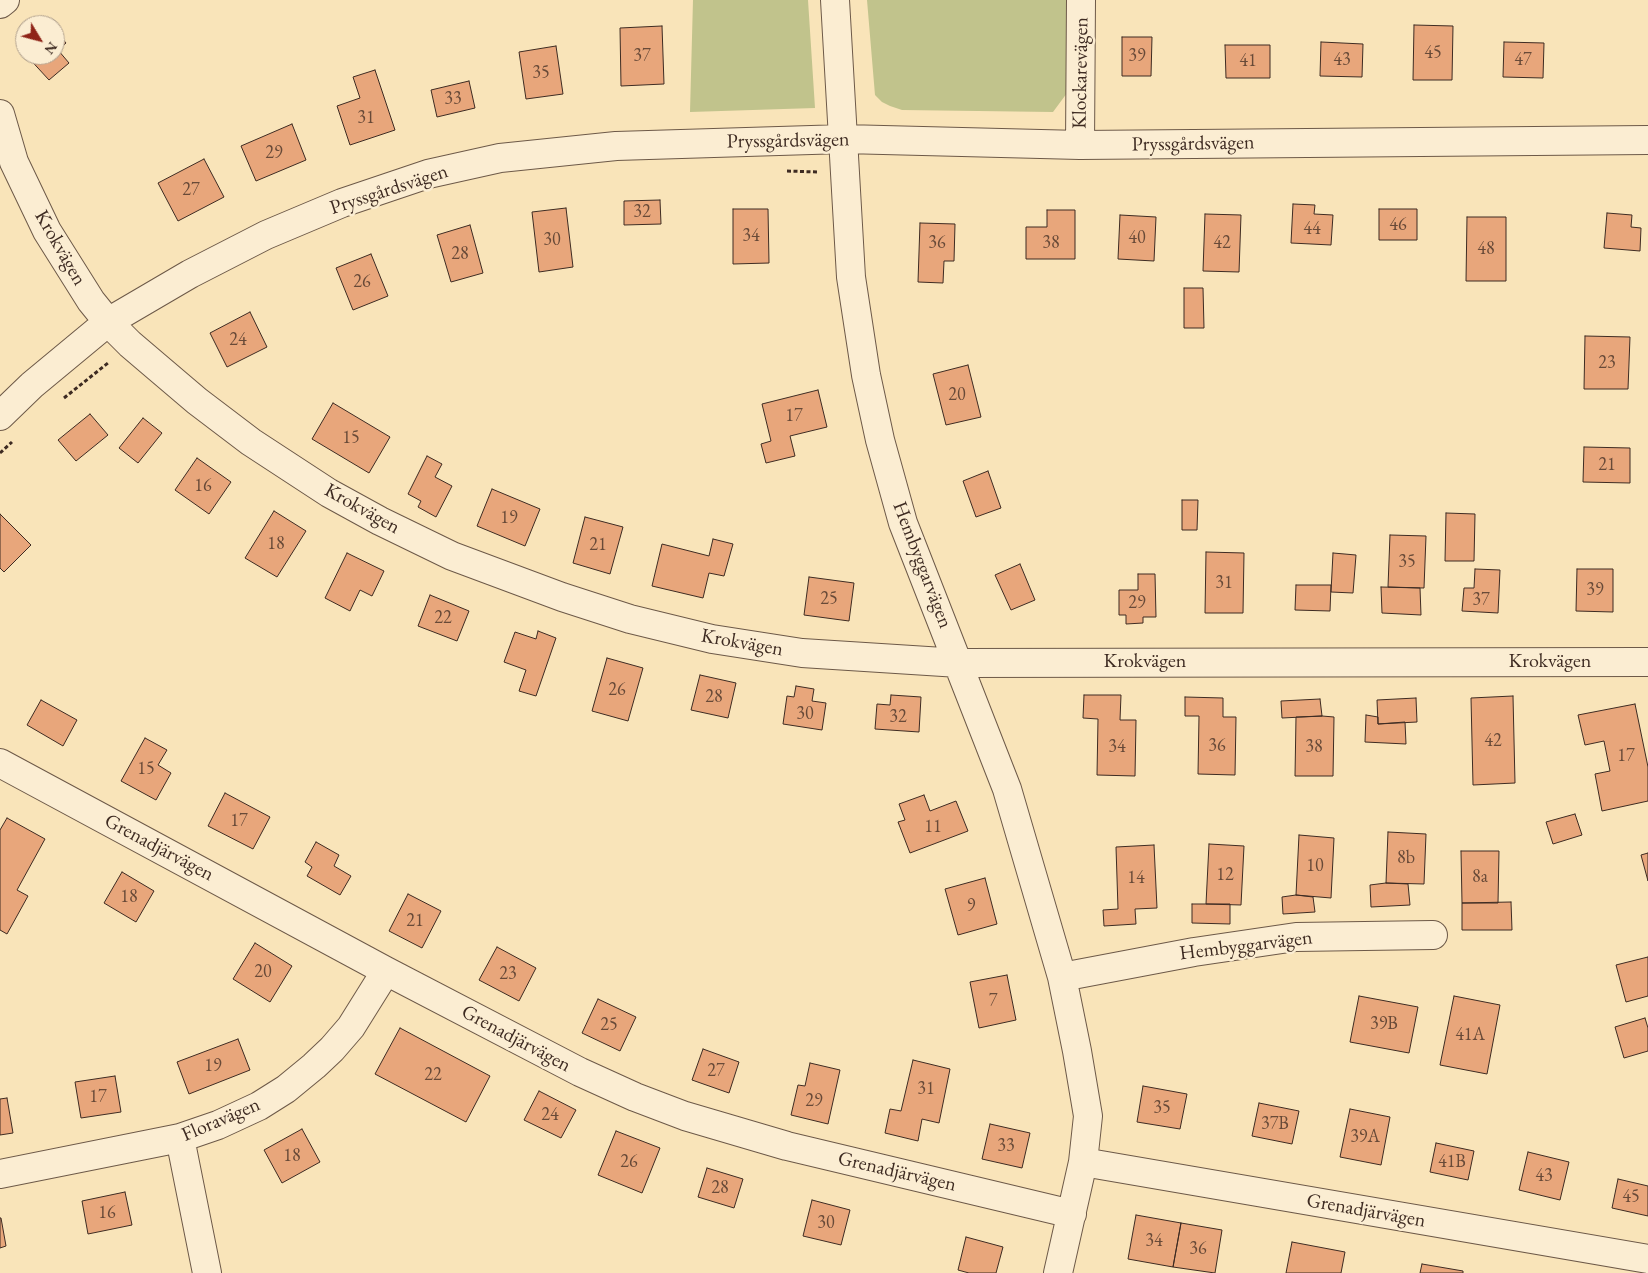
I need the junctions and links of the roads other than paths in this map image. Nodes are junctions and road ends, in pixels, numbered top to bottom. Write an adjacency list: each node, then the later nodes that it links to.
1 (4, 0): 4 (street)
2 (835, 0): 6 (street, Hembyggarvägen)
3 (1082, 0): 8 (street, Klockarevägen)
4 (0, 4)
5 (0, 114): 9 (street, Krokvägen)
6 (844, 139): 8 (street, Pryssgårdsvägen); 10 (street, Pryssgårdsvägen); 12 (street, Hembyggarvägen)
7 (1648, 140): 8 (street, Pryssgårdsvägen)
8 (1080, 145)
9 (7, 165): 10 (street, Krokvägen)
10 (108, 322): 11 (street, Pryssgårdsvägen); 12 (street, Krokvägen)
11 (0, 416)
12 (959, 662): 13 (street, Krokvägen); 17 (street, Hembyggarvägen)
13 (1648, 662)
14 (0, 763): 16 (street, Grenadjärvägen)
15 (1433, 935): 17 (street, Hembyggarvägen)
16 (386, 971): 18 (street, Floravägen); 21 (street, Grenadjärvägen)
17 (1062, 976): 19 (street, Hembyggarvägen)
18 (180, 1138): 20 (street, Floravägen); 23 (street)
19 (1083, 1162): 21 (street, Hembyggarvägen); 22 (street, Grenadjärvägen)
20 (0, 1174)
21 (1072, 1214): 24 (street, Hembyggarvägen)
22 (1643, 1264)
23 (207, 1273)
24 (1058, 1273)

